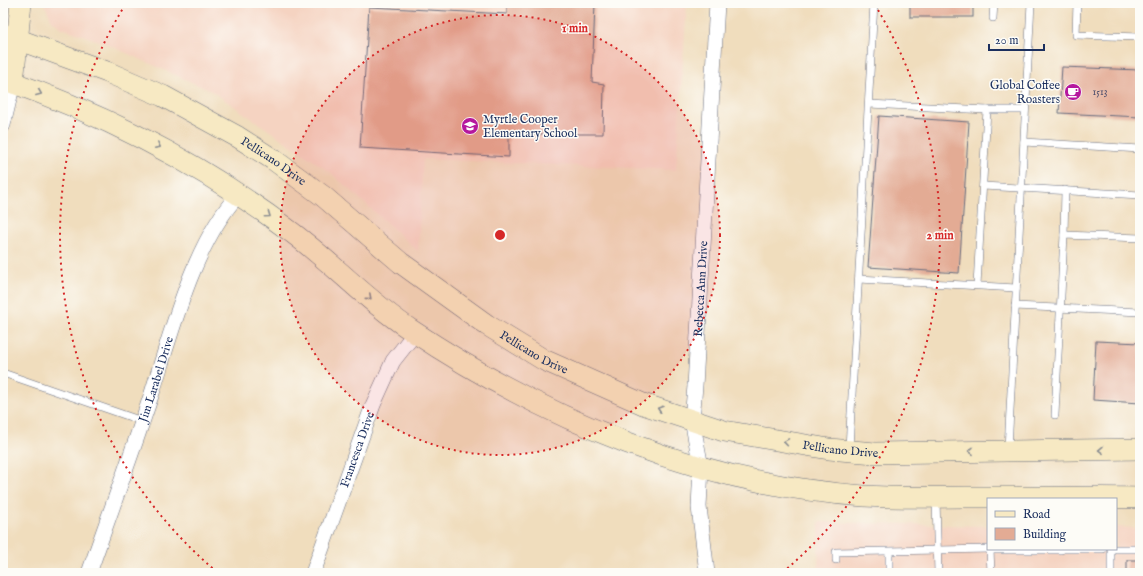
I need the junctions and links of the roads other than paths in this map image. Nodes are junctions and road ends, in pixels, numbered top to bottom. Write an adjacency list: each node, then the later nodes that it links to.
1 (21, 3): 8 (main road)
2 (717, 3): 33 (street, Rebecca Ann Drive)
3 (874, 3): 11 (lane)
4 (994, 3): 7 (lane)
5 (1031, 3): 13 (lane)
6 (1077, 3): 9 (lane)
7 (994, 18)
8 (10, 36): 10 (main road); 33 (main road, Pellicano Drive, one-way to 8)
9 (1140, 36)
10 (8, 81): 14 (street); 20 (main road, one-way to 20)
11 (869, 104): 12 (lane); 24 (lane)
12 (987, 110): 13 (lane); 17 (lane)
13 (1025, 110): 15 (lane)
14 (3, 125)
15 (1024, 142): 16 (lane); 18 (lane)
16 (1140, 149)
17 (983, 186): 18 (lane); 25 (lane)
18 (1021, 187): 19 (lane); 26 (lane)
19 (1065, 190): 21 (lane); 22 (lane)
20 (239, 194): 30 (main road, one-way to 30); 34 (street, Jim Larabel Drive)
21 (1140, 195)
22 (1064, 235): 23 (lane); 28 (lane)
23 (1140, 238)
24 (859, 279): 25 (lane); 36 (lane)
25 (977, 285): 26 (lane)
26 (1016, 288): 27 (lane)
27 (1016, 306): 28 (lane); 37 (lane)
28 (1060, 308): 29 (lane); 32 (lane)
29 (1140, 312)
30 (415, 333): 38 (main road); 52 (street, Francesca Drive)
31 (3, 373): 34 (lane)
32 (1054, 415)
33 (692, 420): 36 (main road, Pellicano Drive, one-way to 33); 38 (street, Rebecca Ann Drive)
34 (142, 421): 51 (street, Jim Larabel Drive)
35 (1140, 449): 37 (main road, Pellicano Drive, one-way to 37)
36 (849, 450): 37 (main road, Pellicano Drive, one-way to 36)
37 (1008, 451)
38 (700, 467): 39 (main road); 53 (street, Rebecca Ann Drive)
39 (936, 497): 40 (main road); 48 (lane)
40 (990, 498): 41 (main road)
41 (1061, 498): 42 (main road)
42 (1140, 498)
43 (987, 549): 48 (lane)
44 (1117, 549): 45 (lane)
45 (1140, 549)
46 (990, 550): 56 (lane)
47 (1111, 550): 57 (lane)
48 (938, 551): 49 (lane); 55 (lane)
49 (889, 552): 50 (lane); 54 (lane)
50 (836, 560)
51 (88, 573)
52 (313, 573)
53 (707, 573)
54 (889, 573)
55 (938, 573)
56 (991, 573)
57 (1111, 573)

